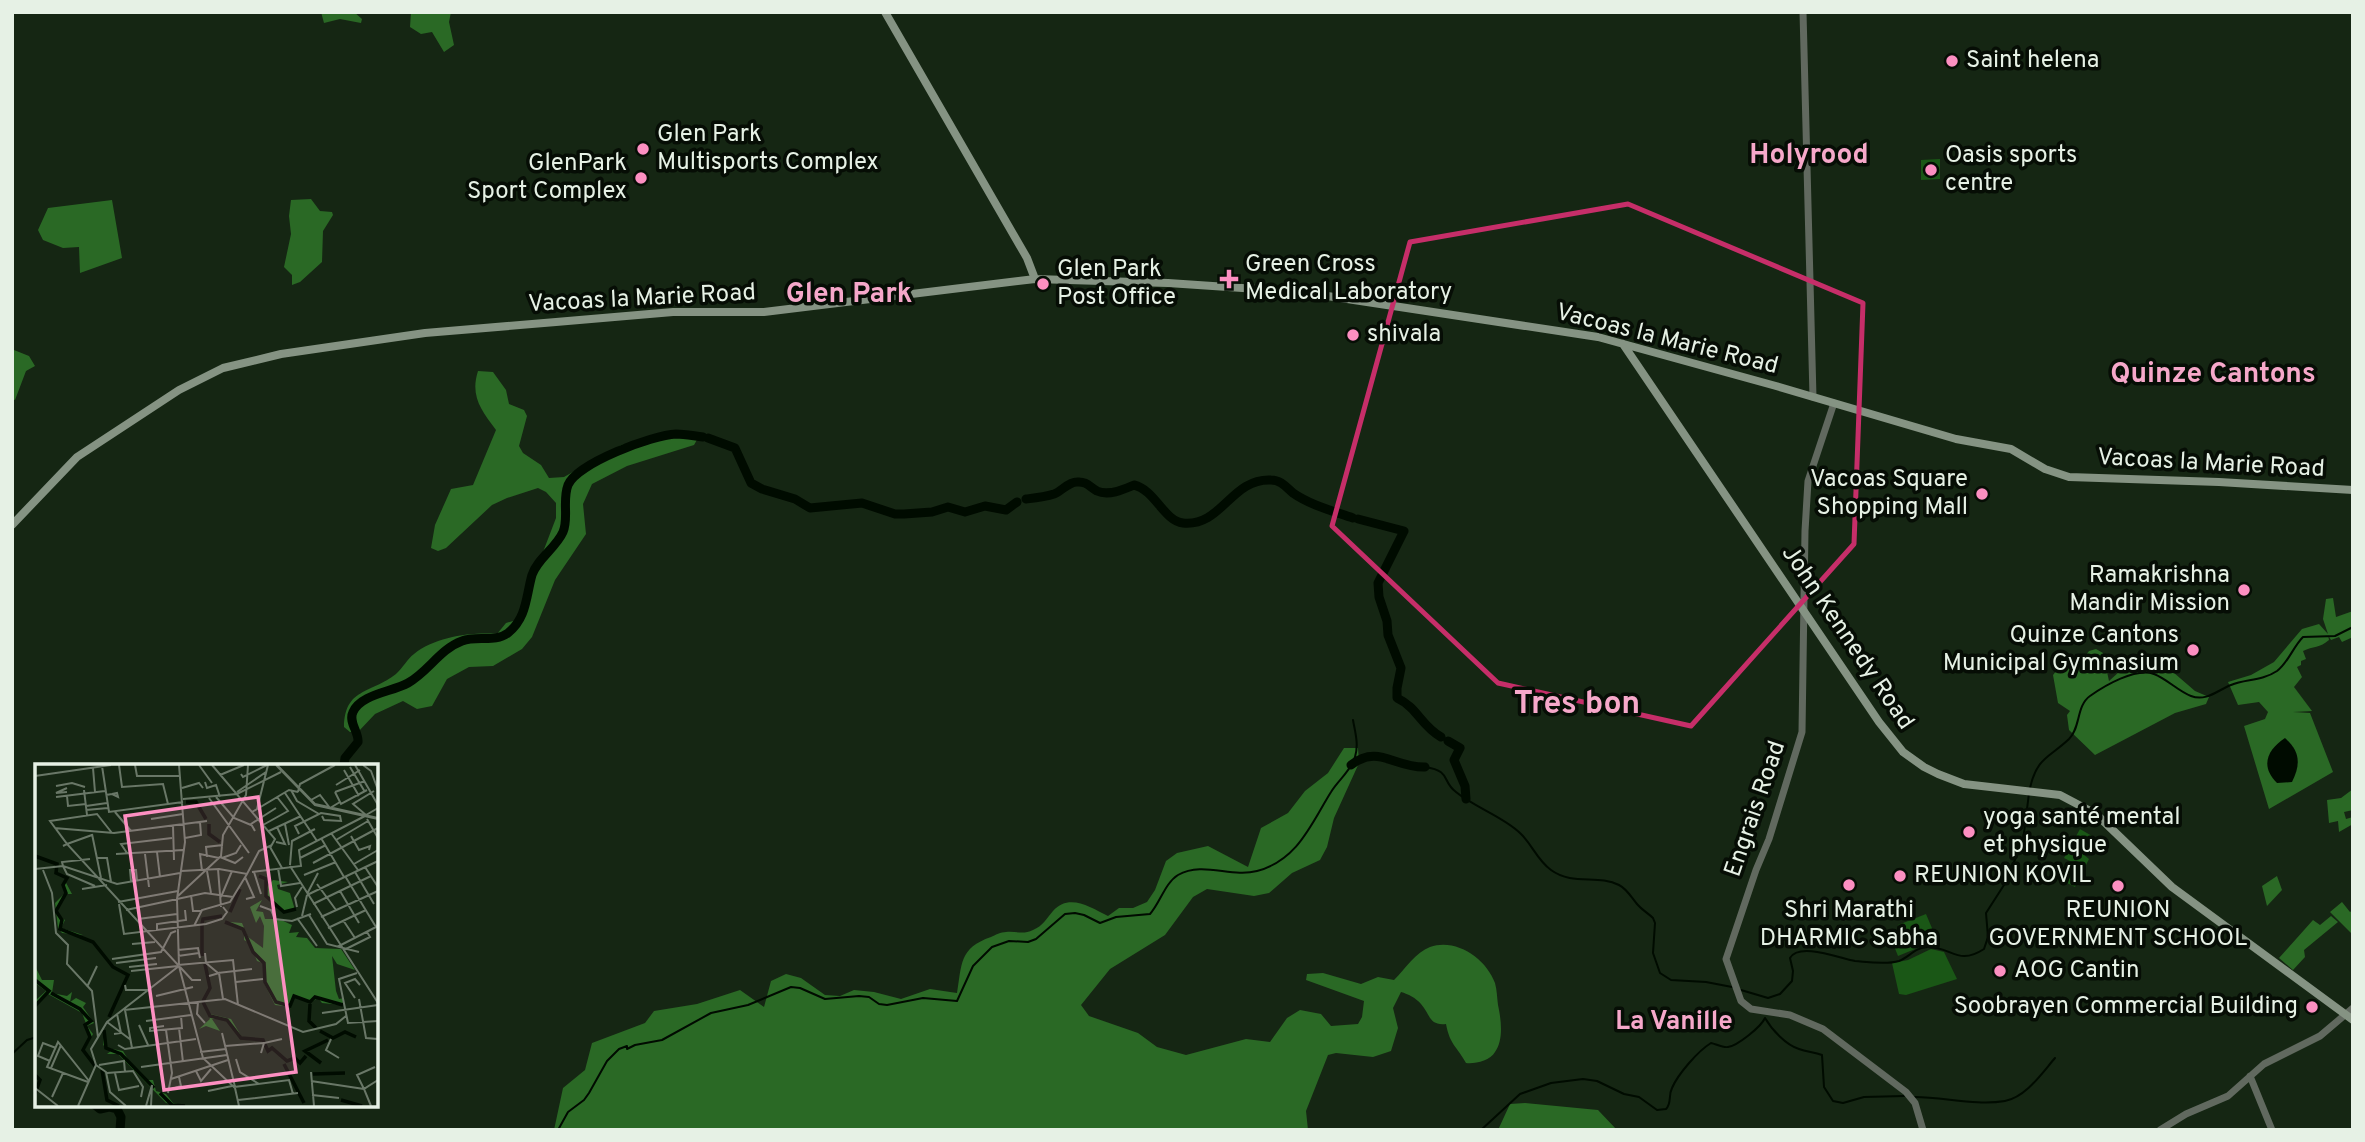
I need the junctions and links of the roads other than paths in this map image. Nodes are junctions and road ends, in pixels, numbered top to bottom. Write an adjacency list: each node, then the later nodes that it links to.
1 (884, 12): 3 (main road)
2 (1803, 12): 5 (street)
3 (1035, 279): 4 (main road, Vacoas la Marie Road); 8 (main road, Vacoas la Marie Road)
4 (1623, 344): 5 (main road, Vacoas la Marie Road); 9 (main road, John Kennedy Road)
5 (1813, 397): 6 (main road, Vacoas la Marie Road)
6 (1834, 403): 7 (main road, Vacoas la Marie Road); 9 (street, Engrais Road)
7 (2353, 490)
8 (12, 525)
9 (1804, 611): 11 (main road, John Kennedy Road); 14 (street, Engrais Road)
10 (2353, 1008): 11 (street)
11 (2344, 1014): 12 (main road, John Kennedy Road); 13 (street)
12 (2353, 1020)
13 (2250, 1076): 15 (street); 16 (street)
14 (1923, 1130)
15 (2160, 1130)
16 (2272, 1130)

